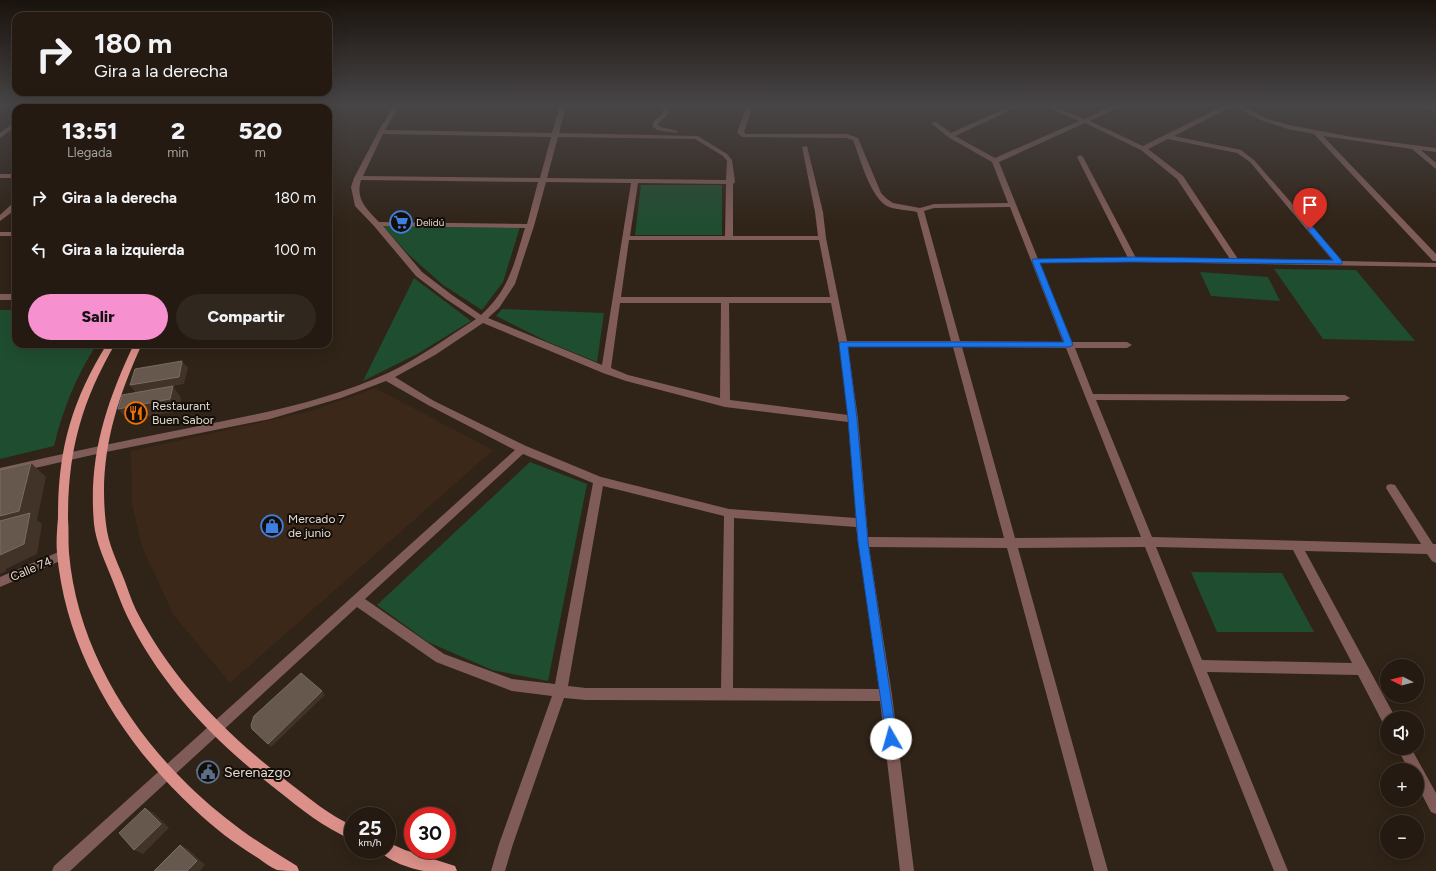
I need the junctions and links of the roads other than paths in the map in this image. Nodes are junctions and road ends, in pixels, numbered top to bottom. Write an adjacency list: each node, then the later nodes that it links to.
1 (374, 146): 21 (street)
2 (551, 146): 22 (street)
3 (709, 146): 24 (street)
4 (860, 146): 27 (street)
5 (967, 146): 17 (street)
6 (1030, 146): 17 (street)
7 (1136, 146): 14 (street)
8 (1150, 146): 14 (street)
9 (1211, 146): 40 (street)
10 (1329, 146): 36 (street)
11 (1400, 146): 13 (street)
12 (805, 147): 34 (street)
13 (1415, 148): 15 (street); 18 (street)
14 (1143, 149): 39 (street)
15 (1436, 150)
16 (1080, 157): 37 (street)
17 (995, 161): 25 (street)
18 (1436, 166)
19 (0, 176): 20 (street)
20 (12, 176)
21 (358, 178): 22 (street); 29 (street)
22 (542, 180): 23 (street); 30 (street)
23 (635, 181): 24 (street); 33 (street)
24 (731, 182): 35 (street)
25 (1014, 205): 27 (street); 38 (street)
26 (12, 208): 28 (street)
27 (920, 210): 49 (street)
28 (0, 219)
29 (378, 224): 30 (street); 47 (street)
30 (530, 226): 47 (street)
31 (0, 234): 32 (street)
32 (12, 234)
33 (627, 238): 35 (street); 44 (street)
34 (822, 238): 35 (street); 45 (street)
35 (729, 239)
36 (1436, 259)
37 (1133, 260): 38 (street); 39 (street)
38 (1035, 261): 50 (street)
39 (1235, 261): 40 (street)
40 (1339, 263): 41 (street)
41 (1436, 265)
42 (0, 297): 43 (street)
43 (12, 297)
44 (616, 300): 46 (street); 54 (street)
45 (835, 300): 46 (street); 48 (street)
46 (725, 301): 58 (street)
47 (482, 318): 54 (street); 55 (street)
48 (843, 344): 49 (street); 59 (street)
49 (957, 344): 50 (street); 70 (street)
50 (1069, 345): 51 (street); 56 (street)
51 (1127, 345)
52 (109, 348): 62 (main road)
53 (136, 348): 61 (main road)
54 (606, 371): 58 (street)
55 (387, 377): 60 (street); 61 (street)
56 (1090, 396): 57 (street); 69 (street)
57 (1345, 398)
58 (725, 403): 59 (street)
59 (853, 419): 67 (street)
60 (522, 448): 64 (street); 75 (street)
61 (101, 449): 62 (street); 82 (main road)
62 (66, 457): 63 (street); 73 (main road)
63 (0, 472)
64 (599, 481): 66 (street); 78 (street)
65 (1391, 488): 72 (street)
66 (729, 513): 67 (street); 79 (street)
67 (862, 523): 68 (street)
68 (863, 542): 70 (street); 80 (street)
69 (1148, 542): 70 (street); 71 (street); 76 (street)
70 (1012, 543): 93 (street)
71 (1296, 545): 72 (street); 77 (street)
72 (1434, 552)
73 (63, 555): 74 (street, Calle 74); 83 (main road)
74 (0, 582)
75 (357, 600): 78 (street); 82 (street)
76 (1198, 666): 77 (street); 94 (street)
77 (1361, 669): 81 (street)
78 (560, 692): 79 (street); 91 (street)
79 (727, 695): 80 (street)
80 (886, 695): 92 (street)
81 (1384, 711)
82 (215, 730): 83 (street); 86 (main road)
83 (166, 772): 88 (street); 89 (main road)
84 (1424, 784): 85 (street)
85 (1436, 807)
86 (344, 828)
87 (396, 854): 90 (main road)
88 (59, 871)
89 (292, 871)
90 (450, 871)
91 (498, 871)
92 (907, 871)
93 (1101, 871)
94 (1281, 871)

